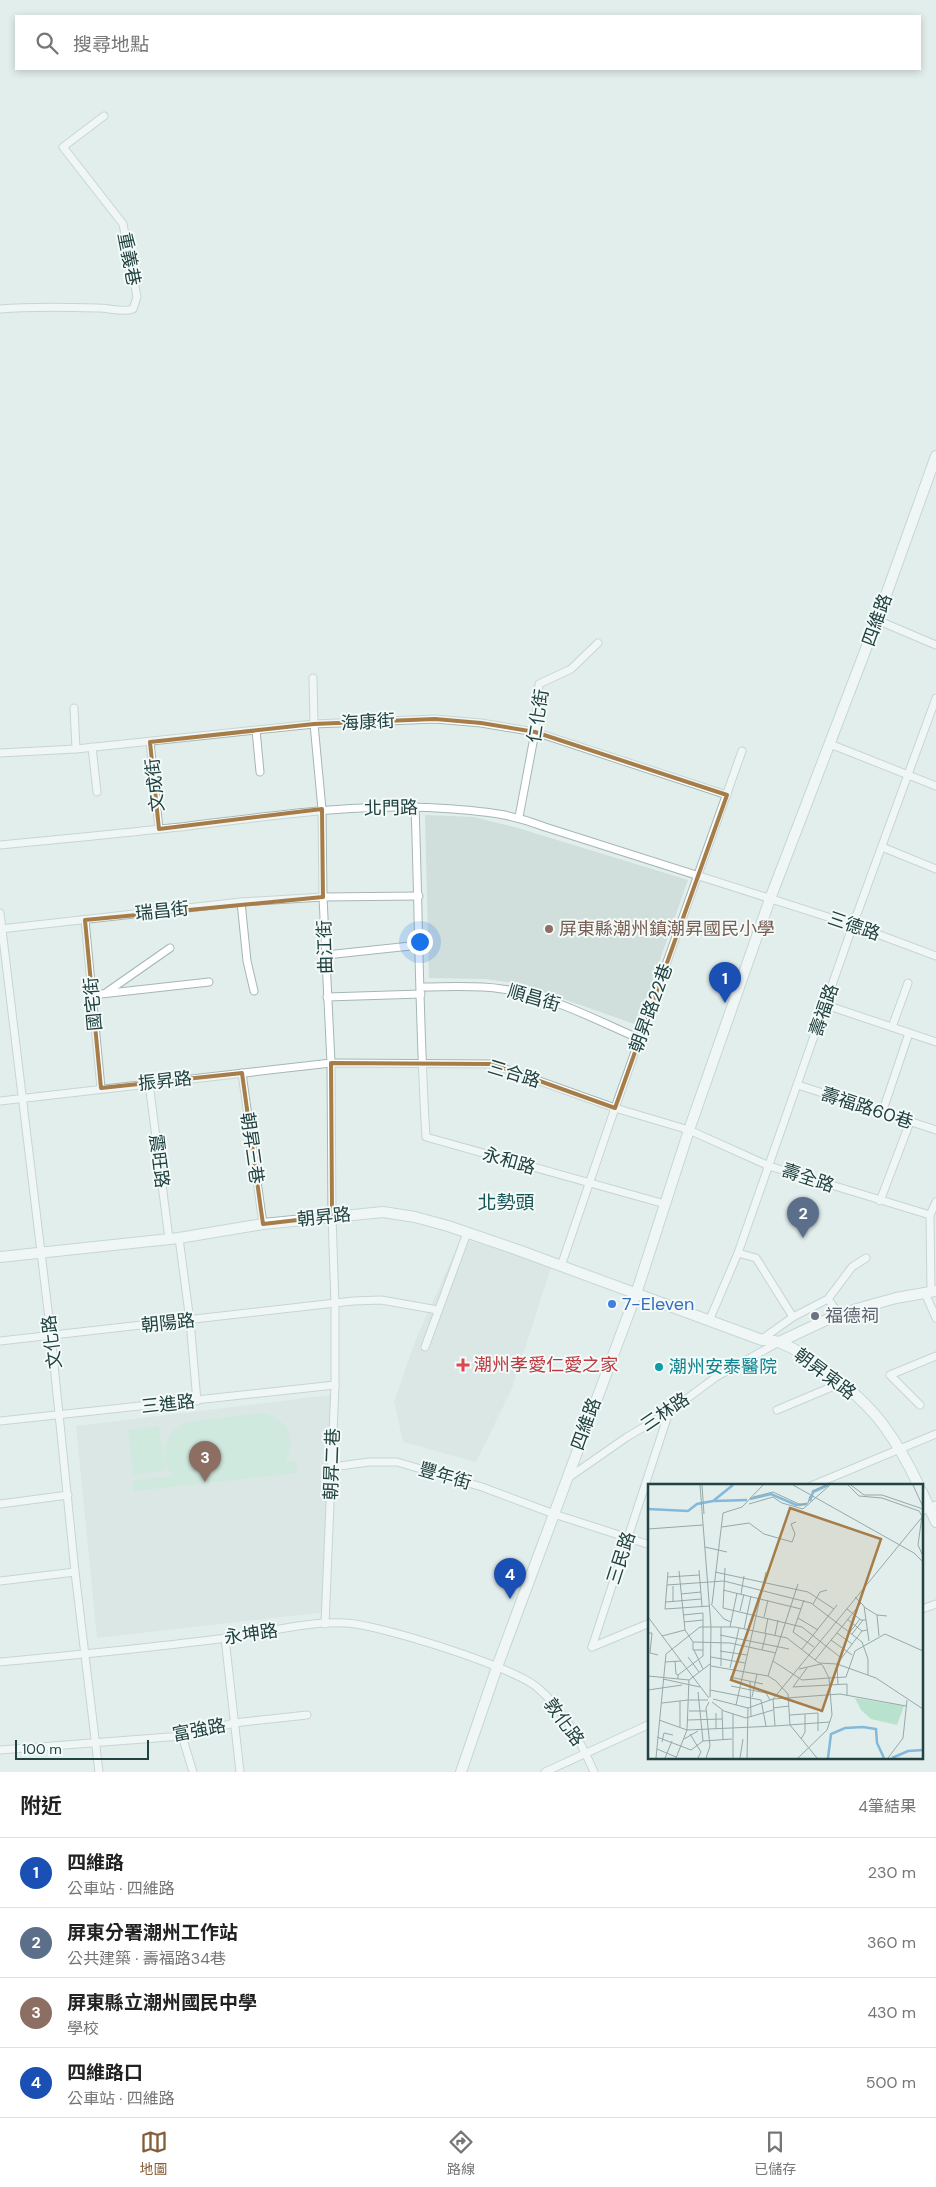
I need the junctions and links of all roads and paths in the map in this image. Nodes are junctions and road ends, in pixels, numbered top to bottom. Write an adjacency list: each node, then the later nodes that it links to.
1 (104, 116): 2 (street, 重義巷)
2 (0, 309)
3 (936, 456): 4 (main road, 四維路)
4 (877, 620): 6 (street); 14 (main road, 四維路)
5 (598, 643): 12 (street, 仁化街)
6 (936, 645)
7 (313, 678): 10 (street, 曲江街)
8 (936, 698): 20 (street, 壽福路)
9 (74, 708): 16 (street)
10 (314, 724): 11 (street, 海康街); 12 (street, 海康街); 25 (street, 曲江街)
11 (256, 730): 13 (street, 海康街); 19 (street)
12 (535, 732): 23 (street, 海康街); 26 (street, 仁化街)
13 (150, 742): 15 (street, 海康街); 27 (street, 文成街)
14 (830, 744): 20 (street); 35 (main road, 四維路)
15 (92, 747): 16 (street, 海康街); 22 (street)
16 (76, 749): 18 (street, 海康街)
17 (742, 751): 23 (street, 朝昇路22巷)
18 (0, 753)
19 (260, 772)
20 (907, 775): 21 (street); 29 (street, 壽福路)
21 (936, 786)
22 (96, 792)
23 (727, 795): 32 (street, 朝昇路22巷)
24 (415, 806): 25 (street, 北門路); 26 (street, 北門路); 33 (street)
25 (322, 809): 27 (street, 北門路); 34 (street, 曲江街)
26 (519, 817): 32 (street, 北門路)
27 (159, 829): 28 (street, 北門路)
28 (0, 845)
29 (882, 847): 31 (street); 39 (street, 壽福路)
30 (936, 860): 31 (street)
31 (934, 868)
32 (699, 875): 35 (street, 北門路); 55 (street, 朝昇路22巷)
33 (419, 896): 34 (street, 瑞昌街); 41 (street)
34 (324, 897): 36 (street, 瑞昌街); 43 (street, 曲江街)
35 (770, 899): 39 (street, 三德路); 68 (main road, 四維路)
36 (241, 902): 38 (street, 瑞昌街); 47 (street)
37 (0, 913): 40 (street, 文化路)
38 (85, 920): 40 (street, 瑞昌街); 50 (street, 國宅街)
39 (853, 925): 44 (street, 三德路); 52 (street, 壽福路)
40 (1, 929): 63 (street, 文化路)
41 (420, 945): 43 (street); 48 (street)
42 (170, 948): 49 (street)
43 (326, 955): 51 (street, 曲江街)
44 (936, 956)
45 (209, 982): 49 (street)
46 (908, 983): 53 (street)
47 (254, 991)
48 (421, 991): 51 (street, 順昌街); 55 (street, 順昌街); 57 (street)
49 (105, 993): 50 (street)
50 (92, 995): 62 (street, 國宅街)
51 (328, 997): 58 (street, 曲江街)
52 (826, 1005): 53 (street); 61 (street, 壽福路)
53 (892, 1027): 54 (street)
54 (909, 1033): 56 (street); 66 (street)
55 (640, 1039): 65 (street, 朝昇路22巷)
56 (936, 1042)
57 (421, 1062): 58 (street, 三合路); 65 (street, 三合路); 71 (street, 永和路)
58 (331, 1063): 59 (street, 振昇路); 76 (street, 曲江街)
59 (242, 1072): 60 (street, 振昇路); 77 (street, 朝昇三巷)
60 (149, 1083): 62 (street, 振昇路); 79 (street, 震旺路)
61 (798, 1085): 66 (street, 壽福路60巷); 70 (street, 壽福路)
62 (101, 1088): 63 (street, 振昇路)
63 (21, 1098): 64 (street, 振昇路); 80 (street, 文化路)
64 (0, 1101)
65 (615, 1108): 68 (street, 三合路); 71 (street, 朝昇路22巷)
66 (882, 1113): 67 (street, 壽福路60巷)
67 (910, 1122): 69 (street, 壽福路60巷); 72 (street)
68 (689, 1130): 70 (street, 壽全路); 74 (main road, 四維路)
69 (936, 1130)
70 (769, 1166): 72 (street, 壽全路); 81 (street, 壽福路)
71 (590, 1183): 74 (street, 永和路); 84 (street, 朝昇路22巷)
72 (880, 1201): 75 (street, 壽全路)
73 (936, 1202): 75 (street)
74 (665, 1204): 86 (main road, 四維路)
75 (930, 1215): 85 (street)
76 (332, 1216): 77 (main road, 朝昇路); 78 (main road, 朝昇路); 88 (street, 朝昇二巷)
77 (263, 1224): 79 (main road, 朝昇路)
78 (468, 1234): 84 (main road, 朝昇路); 89 (street)
79 (174, 1239): 80 (main road, 朝昇路); 93 (street, 震旺路)
80 (41, 1253): 82 (main road, 朝昇路); 95 (street, 文化路)
81 (738, 1253): 91 (street); 94 (street, 壽福路)
82 (0, 1257)
83 (866, 1258): 87 (street)
84 (561, 1266): 86 (main road, 朝昇路)
85 (931, 1291): 90 (main road, 三林路); 92 (street)
86 (636, 1294): 94 (main road, 朝昇東路); 112 (main road, 四維路)
87 (828, 1299): 90 (street); 91 (street)
88 (335, 1304): 89 (street); 93 (street, 朝陽路); 102 (street, 朝昇二巷)
89 (438, 1310): 99 (street)
90 (839, 1314): 98 (main road, 三林路)
91 (793, 1317): 96 (street)
92 (936, 1318)
93 (190, 1321): 95 (street, 朝陽路); 103 (street, 震旺路)
94 (709, 1321): 96 (main road, 朝昇東路)
95 (51, 1335): 97 (street, 朝陽路); 107 (street, 文化路)
96 (762, 1340): 98 (main road, 朝昇東路)
97 (0, 1341)
98 (779, 1342): 101 (main road, 朝昇東路); 106 (street, 三林路)
99 (425, 1347)
100 (936, 1356): 104 (street)
101 (841, 1383): 105 (street); 110 (main road, 朝昇東路)
102 (335, 1385): 103 (street, 三進路); 111 (street, 朝昇二巷)
103 (197, 1401): 107 (street, 三進路)
104 (920, 1405)
105 (777, 1410)
106 (669, 1412): 112 (street, 三林路); 120 (street, 三民路)
107 (60, 1414): 108 (street, 三進路); 115 (street, 文化路)
108 (0, 1421)
109 (936, 1434): 110 (street)
110 (900, 1450): 113 (street); 114 (main road, 朝昇東路)
111 (332, 1467): 118 (street, 豐年街); 126 (street, 朝昇二巷)
112 (566, 1480): 118 (main road, 四維路)
113 (815, 1484)
114 (918, 1484)
115 (68, 1496): 116 (street); 122 (street, 文化路)
116 (0, 1504)
117 (929, 1508): 119 (main road)
118 (554, 1514): 120 (street, 豐年街); 131 (main road, 四維路)
119 (936, 1522)
120 (628, 1537): 121 (street, 豐年街); 127 (street, 三民路)
121 (648, 1544)
122 (75, 1572): 123 (street); 129 (street, 文化路)
123 (0, 1582)
124 (936, 1604): 125 (street)
125 (924, 1608)
126 (326, 1624): 128 (street, 永坤路); 131 (street, 永坤路)
127 (648, 1625)
128 (225, 1638): 129 (street, 永坤路); 133 (street)
129 (85, 1654): 130 (street, 永坤路); 136 (street, 文化路)
130 (0, 1662)
131 (497, 1667): 138 (street, 敦化路); 142 (main road, 四維路)
132 (307, 1715): 133 (street, 富強路)
133 (234, 1723): 135 (street, 富強路); 141 (street)
134 (648, 1725): 138 (street)
135 (182, 1736): 136 (street, 富強路); 140 (street)
136 (95, 1743): 137 (street, 富強路); 139 (street, 文化路)
137 (0, 1750)
138 (586, 1754): 143 (street); 144 (street, 敦化路)
139 (99, 1772)
140 (193, 1772)
141 (240, 1772)
142 (461, 1772)
143 (545, 1772)
144 (594, 1772)

